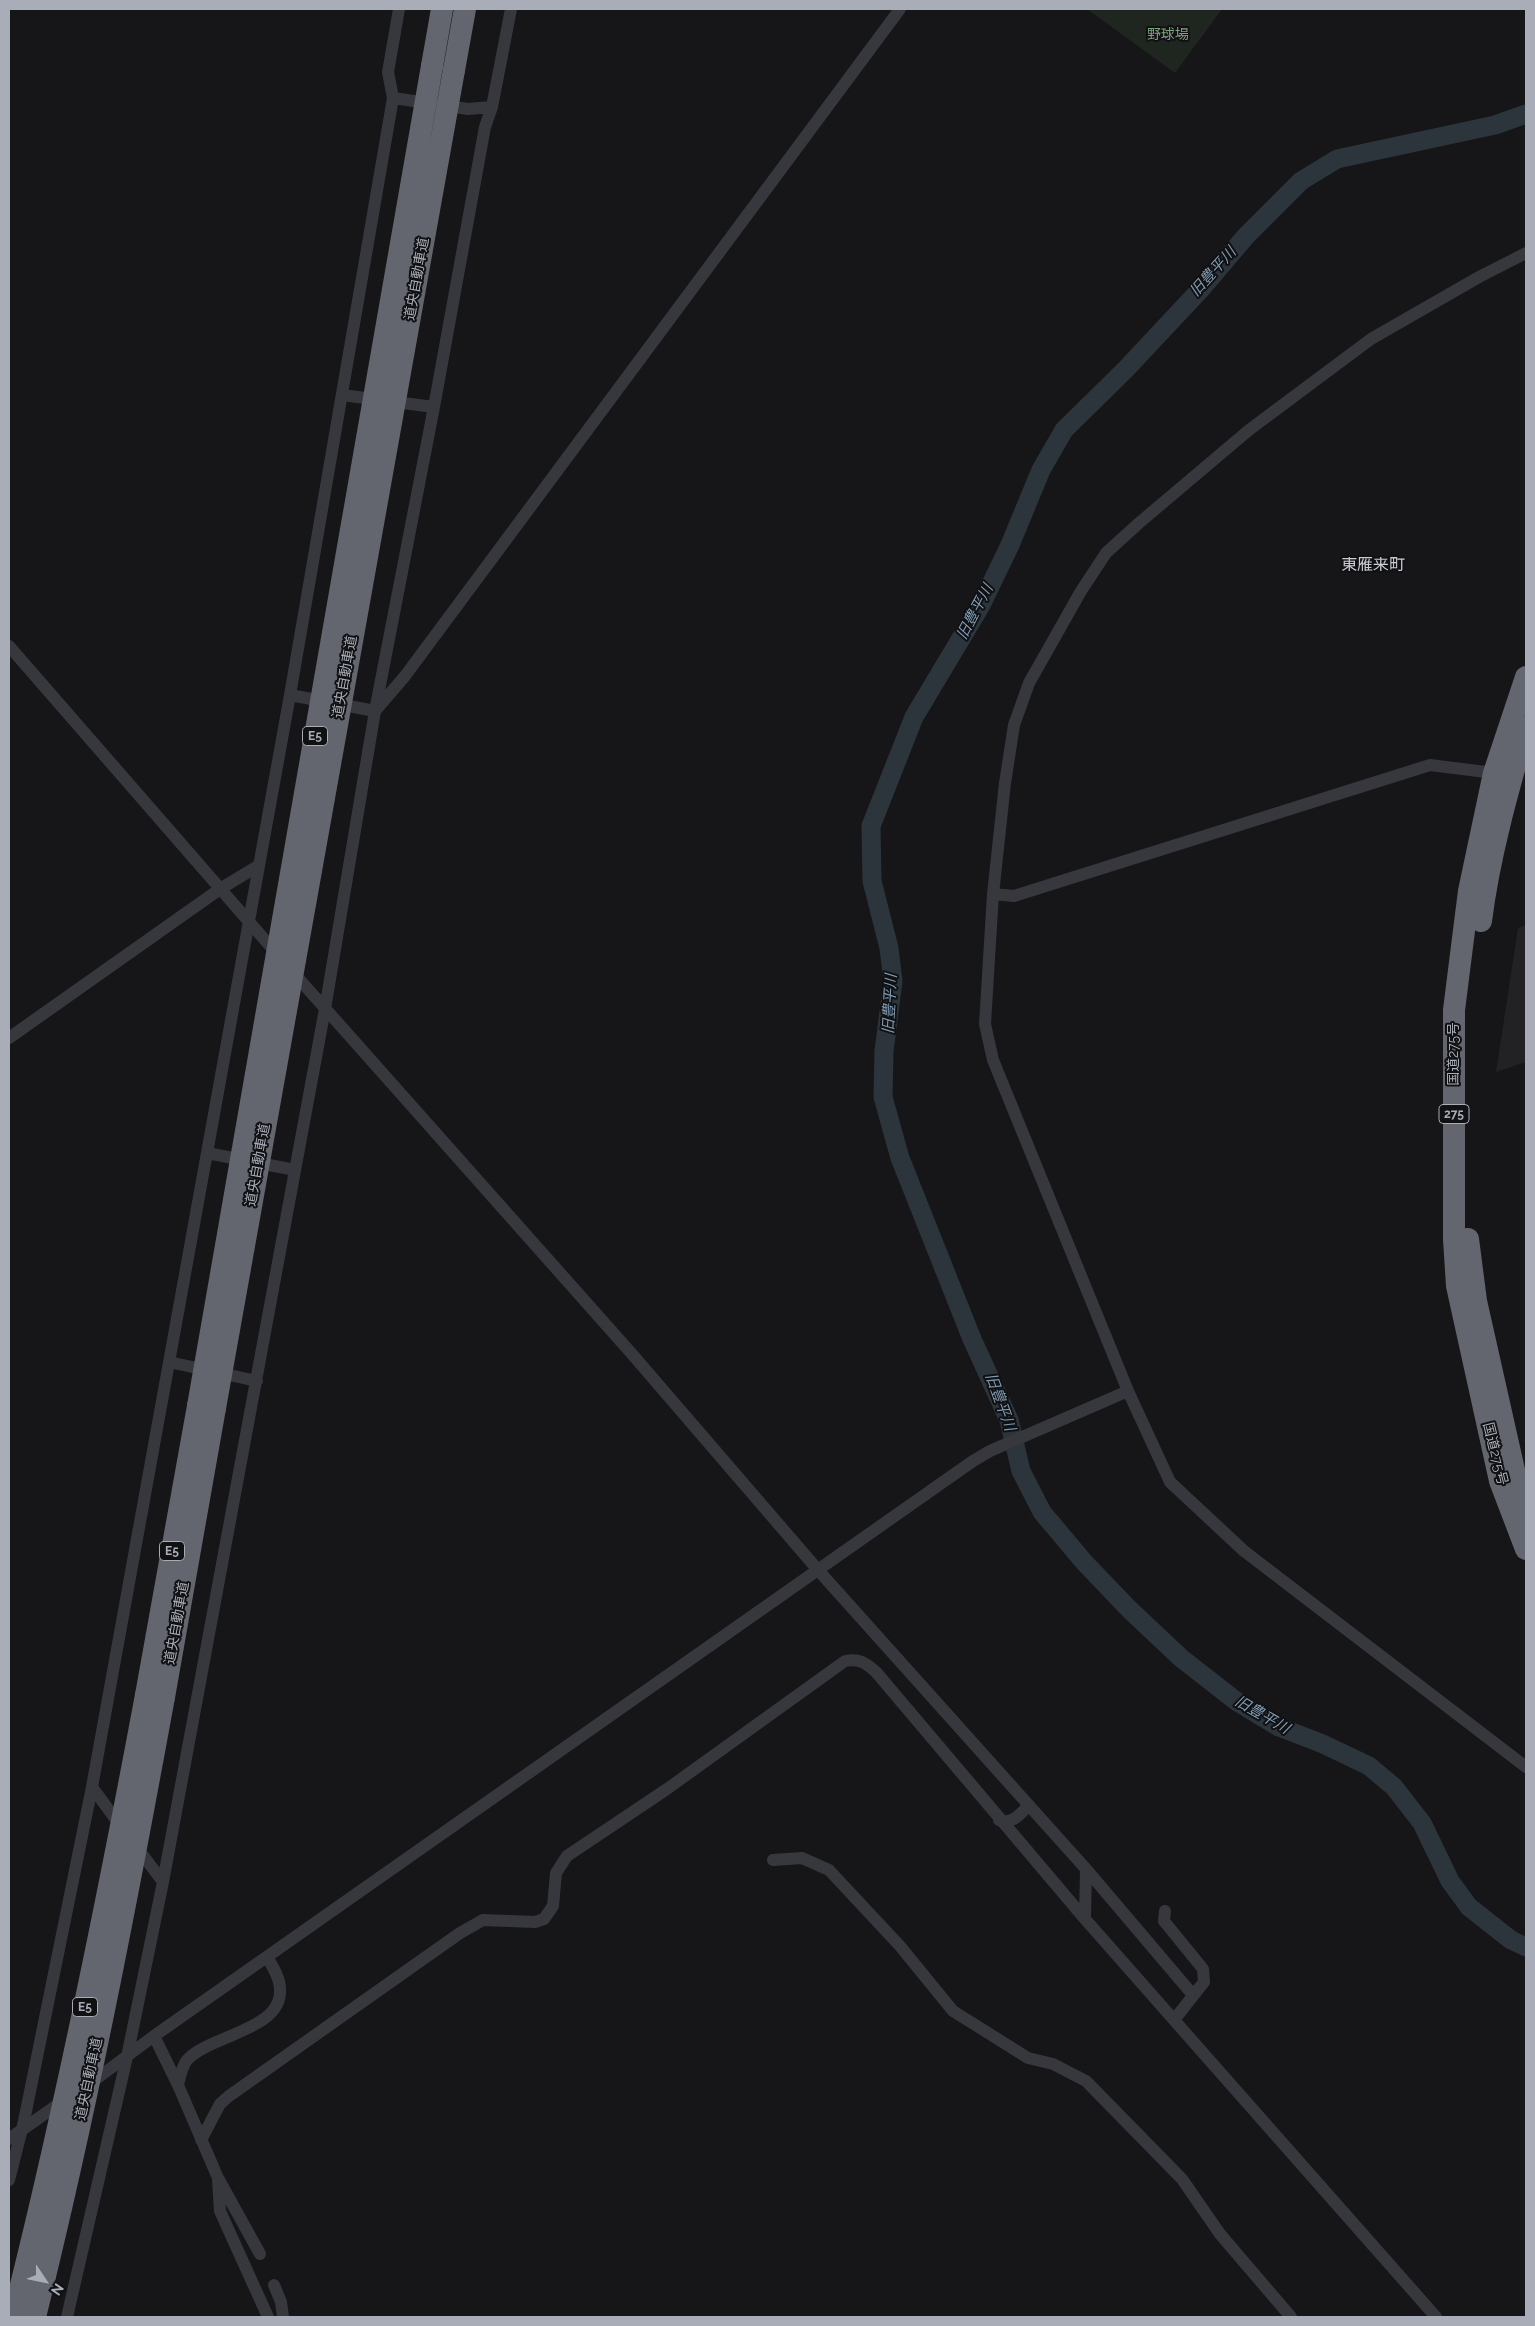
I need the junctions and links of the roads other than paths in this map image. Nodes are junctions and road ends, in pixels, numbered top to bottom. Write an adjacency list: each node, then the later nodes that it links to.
1 (399, 9): 7 (street)
2 (442, 9): 6 (highway, 道央自動車道 / E5)
3 (465, 9): 6 (highway, 道央自動車道 / E5)
4 (511, 9): 8 (street)
5 (900, 9): 15 (street)
6 (443, 68): 32 (highway, 道央自動車道 / E5, bridge)
7 (393, 98): 8 (street); 10 (street)
8 (492, 107): 11 (street)
9 (1526, 254): 20 (street)
10 (342, 395): 11 (street); 14 (street)
11 (434, 407): 15 (street)
12 (9, 646): 19 (street)
13 (1526, 677): 17 (highway, 国道275号 / 275)
14 (290, 695): 15 (street); 18 (street)
15 (375, 711): 22 (street)
16 (1526, 727): 29 (highway, 国道275号 / 275)
17 (1494, 772): 20 (street); 30 (highway, 国道275号 / 275)
18 (258, 866): 19 (street); 21 (street)
19 (220, 889): 21 (street); 23 (street)
20 (993, 894): 28 (street)
21 (249, 921): 22 (street); 24 (street)
22 (325, 1009): 25 (street); 31 (street)
23 (9, 1038)
24 (207, 1153): 25 (street); 26 (street)
25 (295, 1170): 27 (street)
26 (169, 1362): 27 (street); 34 (street)
27 (256, 1381): 39 (street)
28 (1128, 1391): 31 (street); 33 (street)
29 (1526, 1505)
30 (1526, 1549)
31 (818, 1570): 35 (street); 42 (street)
32 (155, 1696): 55 (highway, 道央自動車道 / E5, bridge); 56 (highway, 道央自動車道 / E5, bridge)
33 (1526, 1768)
34 (92, 1787): 39 (street); 48 (street)
35 (1029, 1805): 36 (street); 38 (street)
36 (999, 1820): 41 (street); 50 (street)
37 (773, 1860): 60 (street)
38 (1086, 1869): 41 (street); 43 (street)
39 (162, 1882): 46 (street)
40 (1165, 1911): 43 (street)
41 (1085, 1920): 44 (street)
42 (267, 1957): 45 (street); 47 (street)
43 (1193, 1995): 44 (street)
44 (1174, 2020): 61 (street)
45 (154, 2036): 46 (street); 47 (street)
46 (127, 2057): 48 (street); 57 (street)
47 (178, 2085): 50 (street)
48 (22, 2129): 49 (street); 52 (street)
49 (9, 2139)
50 (201, 2140): 51 (street)
51 (218, 2178): 53 (street); 58 (street)
52 (9, 2180)
53 (260, 2254)
54 (274, 2285): 59 (street)
55 (13, 2317)
56 (35, 2317)
57 (67, 2317)
58 (268, 2317)
59 (283, 2317)
60 (1291, 2317)
61 (1436, 2317)

